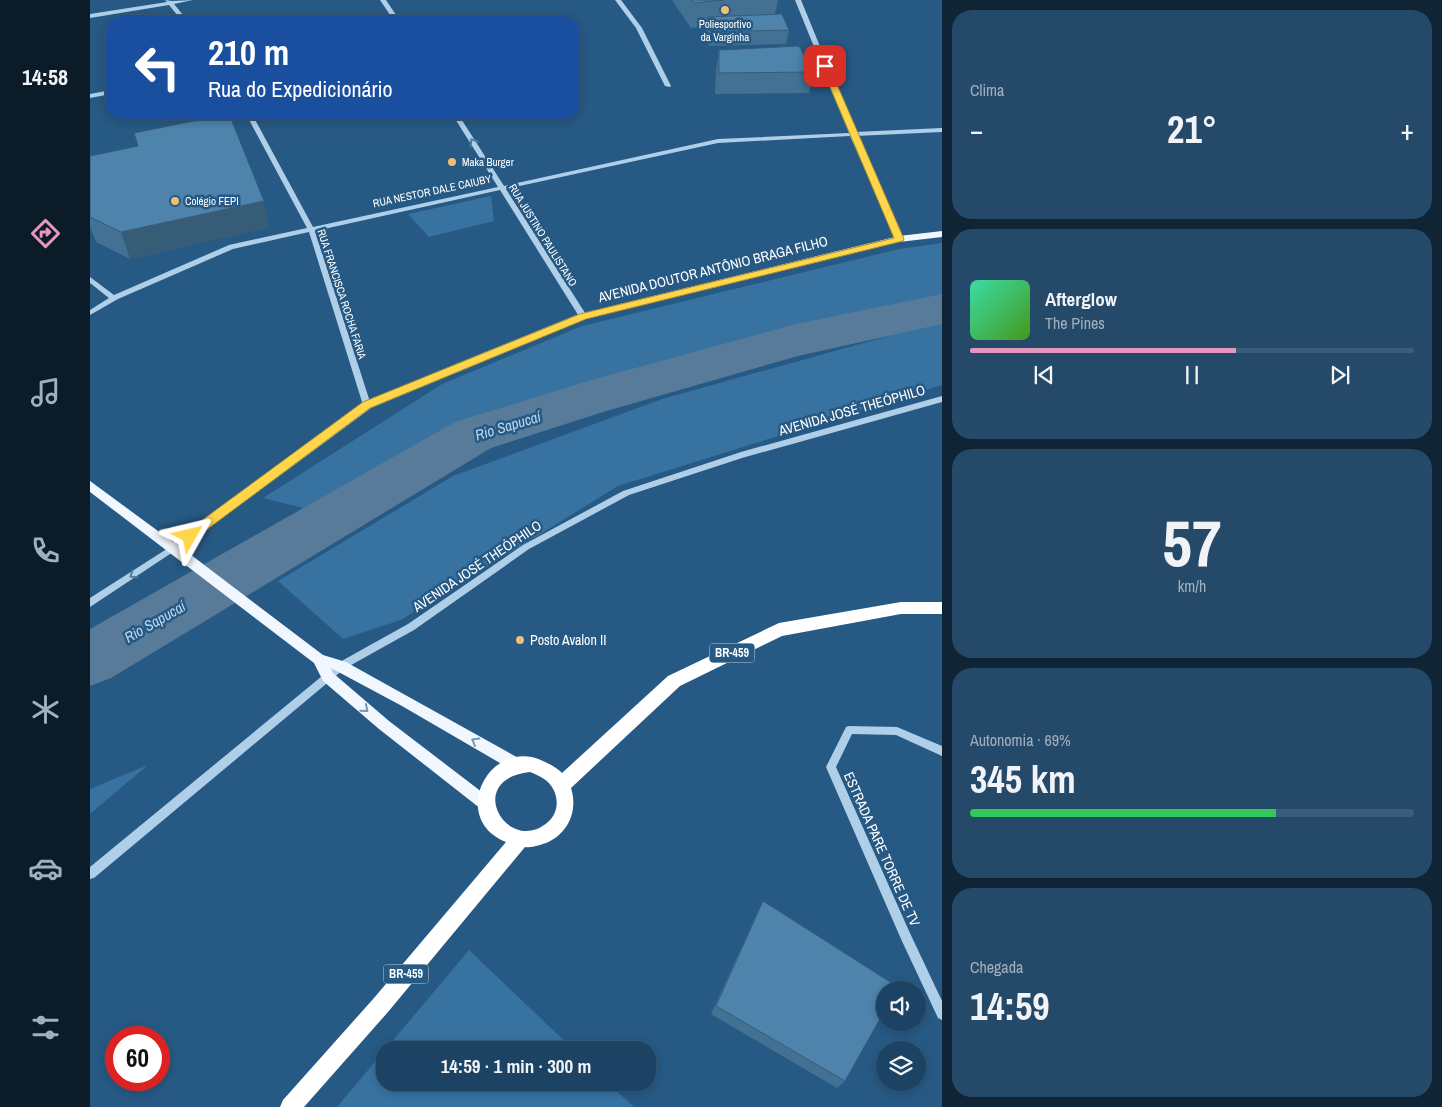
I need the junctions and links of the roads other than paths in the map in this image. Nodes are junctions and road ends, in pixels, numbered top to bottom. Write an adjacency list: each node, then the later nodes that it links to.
1 (190, 0): 5 (street)
2 (384, 0): 7 (street)
3 (618, 0): 9 (street)
4 (798, 0): 15 (street)
5 (169, 2): 6 (street); 8 (street)
6 (180, 15)
7 (393, 15)
8 (90, 16)
9 (668, 86)
10 (105, 93): 11 (street)
11 (90, 96)
12 (252, 120): 17 (street, RUA FRANCISCA ROCHA FARIA)
13 (459, 120): 16 (street, RUA JUSTINO PAULISTANO, one-way to 13)
14 (942, 130): 15 (street, RUA NESTOR DALE CAIUBY)
15 (852, 133): 16 (street, RUA NESTOR DALE CAIUBY); 19 (street)
16 (501, 187): 17 (street, RUA NESTOR DALE CAIUBY); 23 (street, RUA JUSTINO PAULISTANO)
17 (311, 229): 21 (street, RUA NESTOR DALE CAIUBY); 25 (street, RUA FRANCISCA ROCHA FARIA)
18 (942, 234): 19 (main road, AVENIDA DOUTOR ANTÔNIO BRAGA FILHO)
19 (899, 239): 23 (main road, AVENIDA DOUTOR ANTÔNIO BRAGA FILHO)
20 (90, 279): 21 (street)
21 (113, 298): 22 (street, RUA NESTOR DALE CAIUBY)
22 (90, 313)
23 (583, 316): 25 (main road, AVENIDA DOUTOR ANTÔNIO BRAGA FILHO)
24 (942, 400): 31 (street, AVENIDA JOSÉ THEÓPHILO)
25 (366, 405): 27 (main road, AVENIDA DOUTOR ANTÔNIO BRAGA FILHO)
26 (90, 486): 27 (main road)
27 (179, 552): 28 (street, AVENIDA DOUTOR ANTÔNIO BRAGA FILHO, one-way to 28); 30 (main road)
28 (90, 603)
29 (942, 608): 35 (highway, BR-459)
30 (319, 659): 31 (main road); 32 (main road)
31 (341, 666): 32 (street, AVENIDA JOSÉ THEÓPHILO); 34 (main road, one-way to 31)
32 (328, 677): 36 (main road, one-way to 36); 38 (street, AVENIDA JOSÉ THEÓPHILO)
33 (942, 751): 39 (street, ESTRADA PARE TORRE DE TV)
34 (517, 765): 35 (highway); 36 (highway)
35 (562, 785): 37 (highway)
36 (486, 804): 37 (highway)
37 (520, 839): 40 (highway, BR-459)
38 (90, 874)
39 (942, 1014)
40 (290, 1107)

